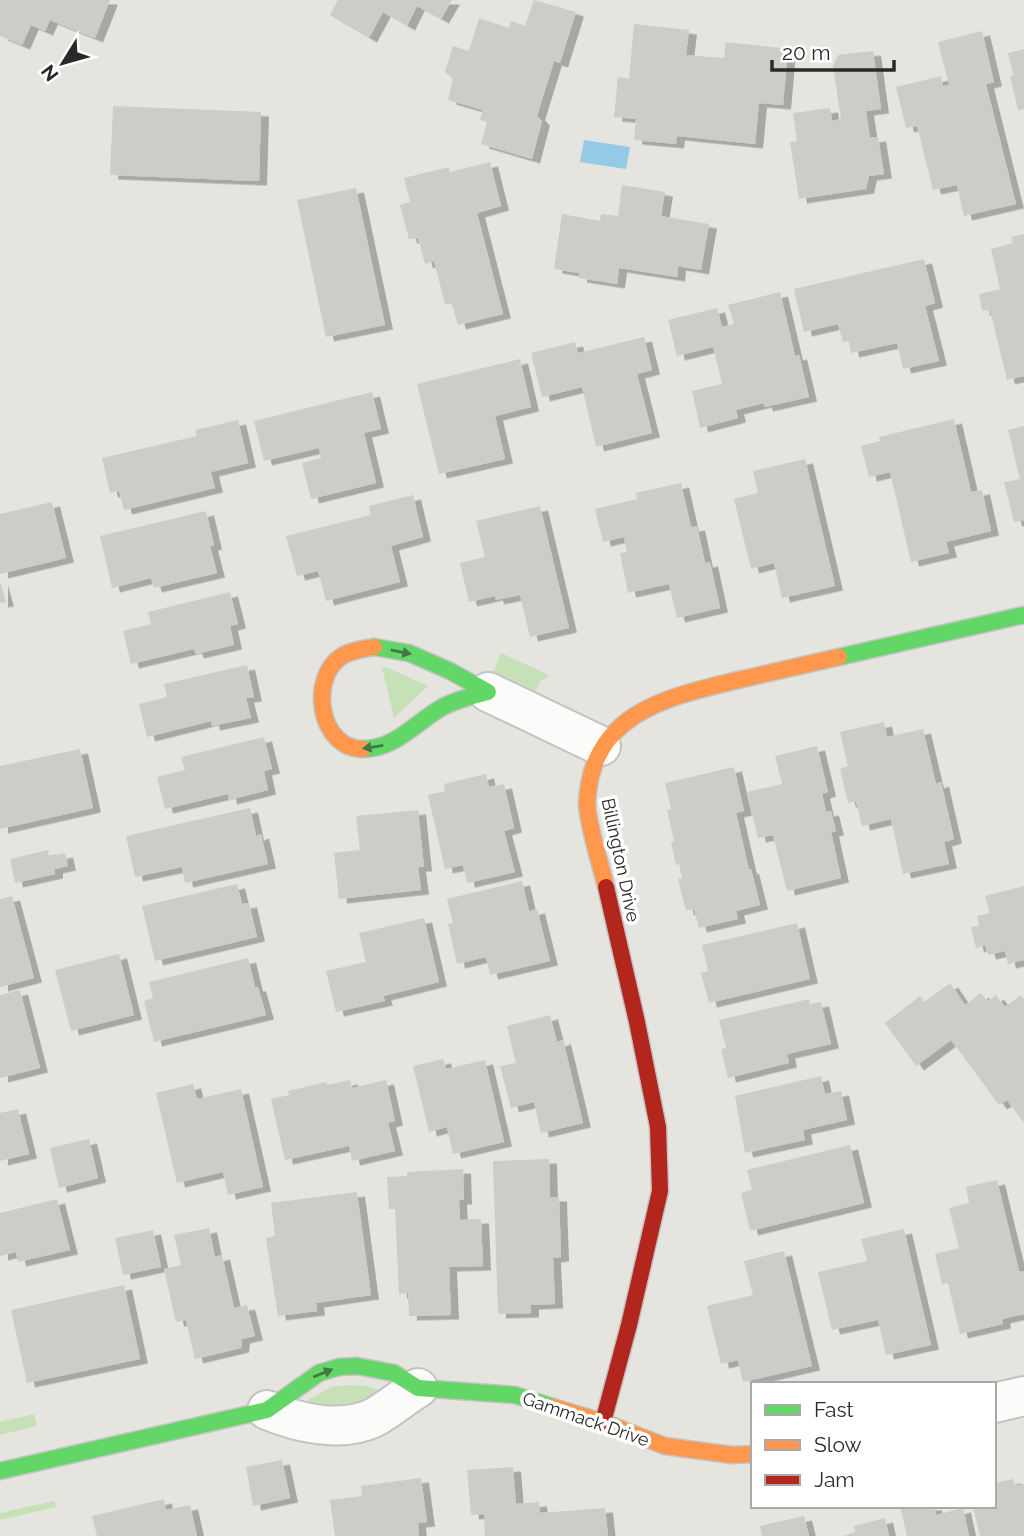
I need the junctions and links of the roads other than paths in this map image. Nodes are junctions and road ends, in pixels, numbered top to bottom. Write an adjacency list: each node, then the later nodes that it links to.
1 (1024, 615): 3 (street, Billington Drive)
2 (488, 692): 2 (street, one-way to 2); 3 (street)
3 (601, 746): 8 (street, Billington Drive)
4 (418, 1388): 7 (street); 7 (street, Gammack Drive, one-way to 4); 8 (street, Gammack Drive)
5 (1024, 1396): 6 (street)
6 (996, 1403)
7 (267, 1410): 10 (street, Gammack Drive)
8 (603, 1422): 9 (street, Gammack Drive)
9 (751, 1454)
10 (0, 1471)

